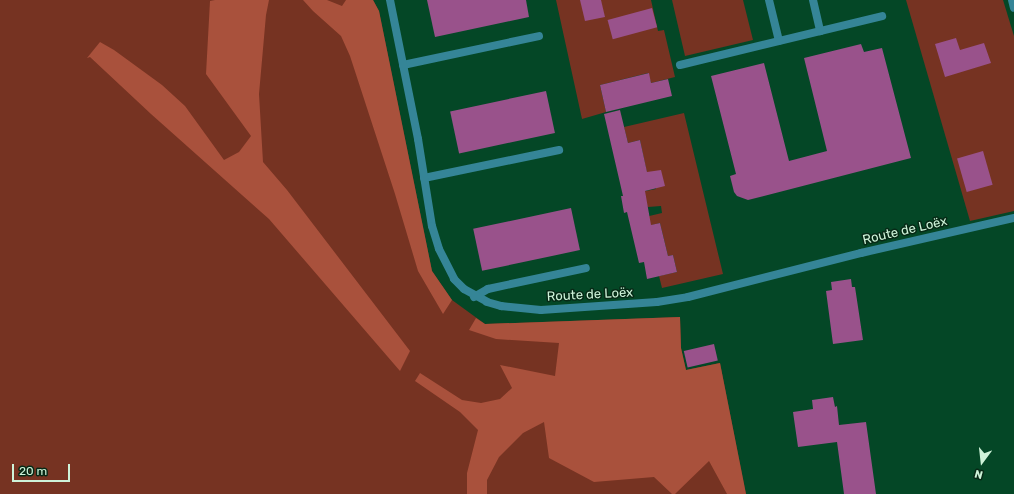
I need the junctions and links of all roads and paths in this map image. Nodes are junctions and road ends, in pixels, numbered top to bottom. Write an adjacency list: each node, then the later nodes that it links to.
1 (390, 0): 10 (street, Route de Loëx)
2 (769, 0): 9 (street)
3 (813, 0): 7 (street)
4 (1012, 0): 5 (street)
5 (1014, 8)
6 (882, 16): 7 (street)
7 (820, 31): 9 (street)
8 (538, 36): 10 (street)
9 (779, 41): 11 (street)
10 (403, 65): 13 (street, Route de Loëx)
11 (680, 65)
12 (559, 150): 13 (street)
13 (424, 178): 16 (street, Route de Loëx)
14 (1014, 218): 16 (street, Route de Loëx)
15 (586, 268): 16 (street)
16 (474, 297)

